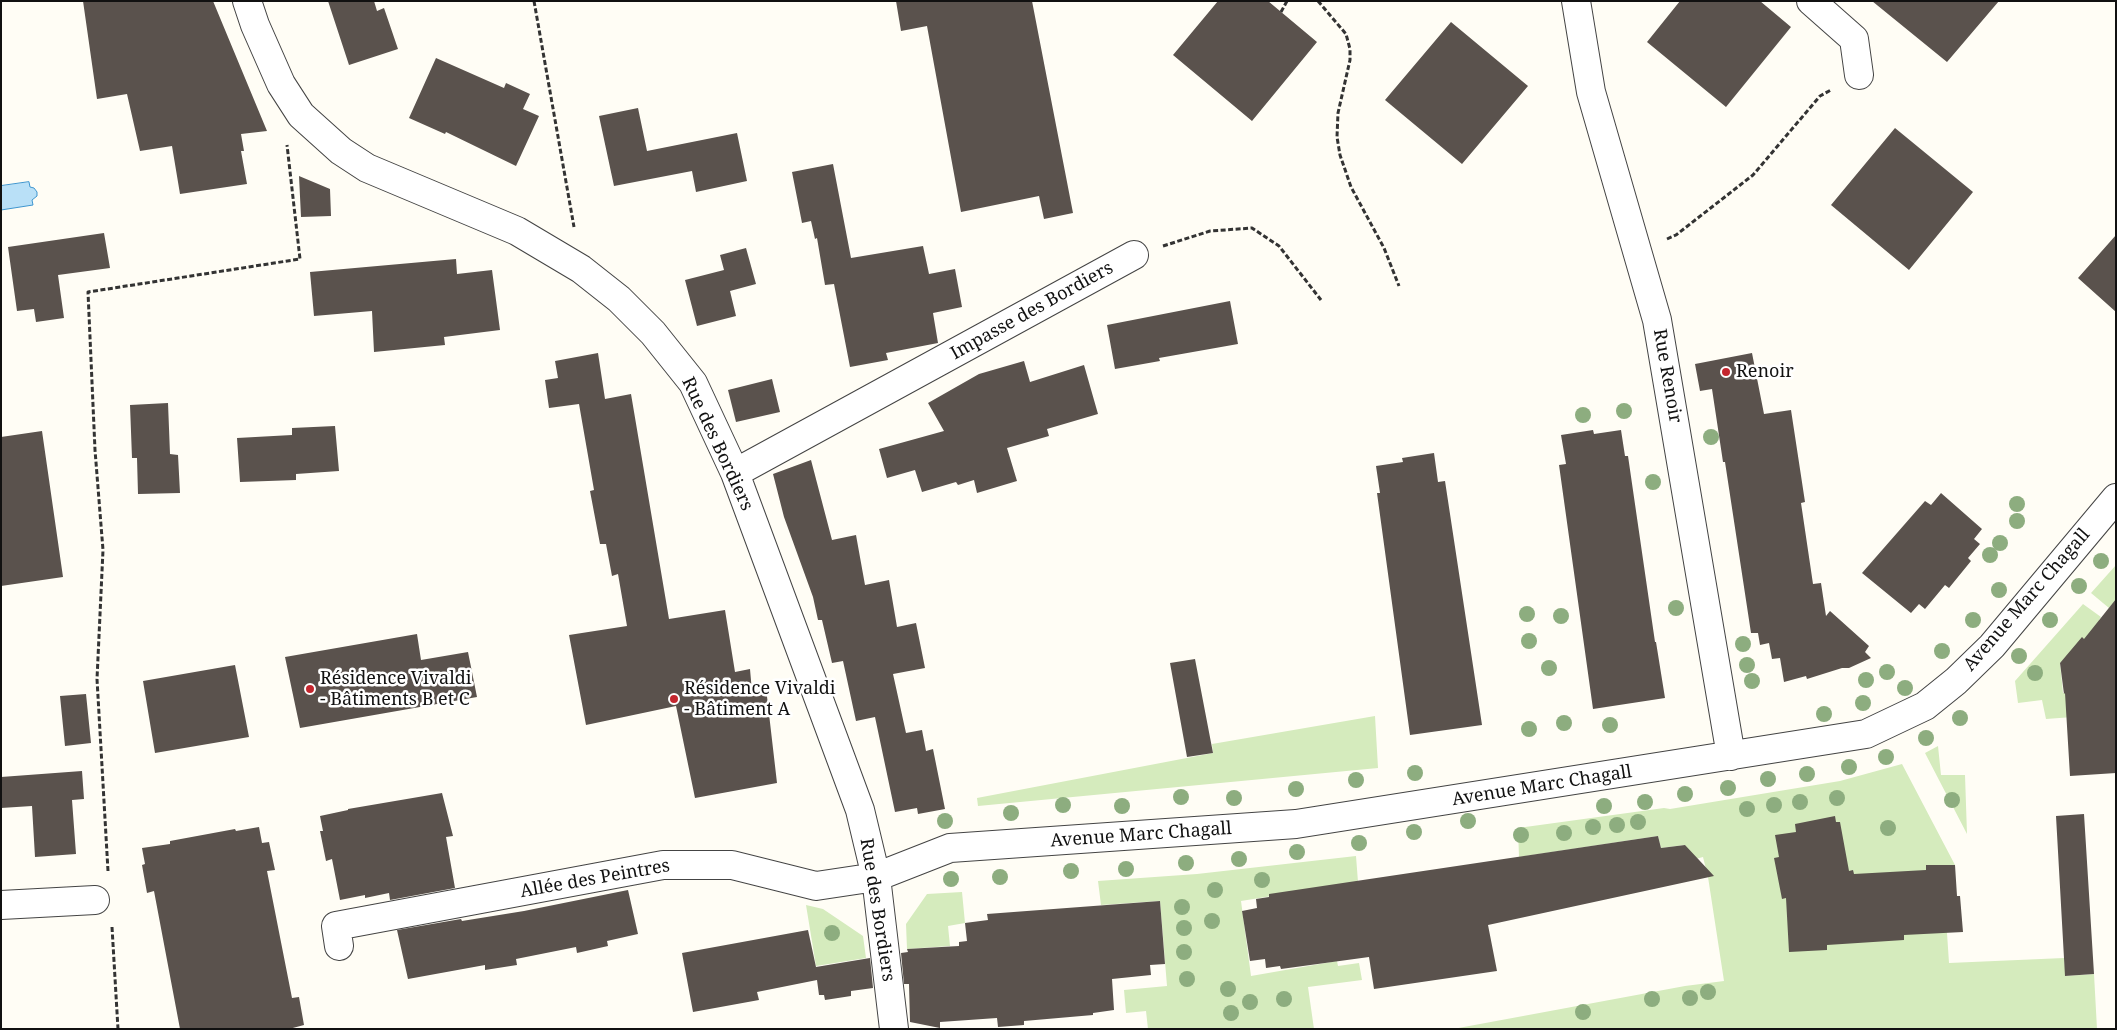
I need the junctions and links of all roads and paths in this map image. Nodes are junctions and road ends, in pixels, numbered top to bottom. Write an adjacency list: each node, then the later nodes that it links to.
1 (247, 1): 12 (street, Rue des Bordiers)
2 (534, 1): 12 (path)
3 (1287, 1): 7 (path)
4 (1318, 1): 13 (path)
5 (1576, 1): 10 (street, Rue Renoir)
6 (1811, 1): 8 (street)
7 (1281, 12)
8 (1859, 75): 10 (path)
9 (287, 143): 19 (path)
10 (1639, 252): 17 (street, Rue Renoir)
11 (1134, 255): 14 (path, Impasse des Bordiers); 15 (street, Impasse des Bordiers)
12 (581, 269): 15 (street, Rue des Bordiers)
13 (1399, 286)
14 (1321, 300)
15 (735, 473): 18 (street, Rue des Bordiers)
16 (2116, 498): 17 (street, Avenue Marc Chagall)
17 (1731, 756): 18 (street, Avenue Marc Chagall)
18 (876, 877): 22 (street, Allée des Peintres); 24 (street, Rue des Bordiers)
19 (102, 890): 20 (street)
20 (1, 905)
21 (112, 926): 23 (path)
22 (339, 946)
23 (118, 1029)
24 (894, 1029)

